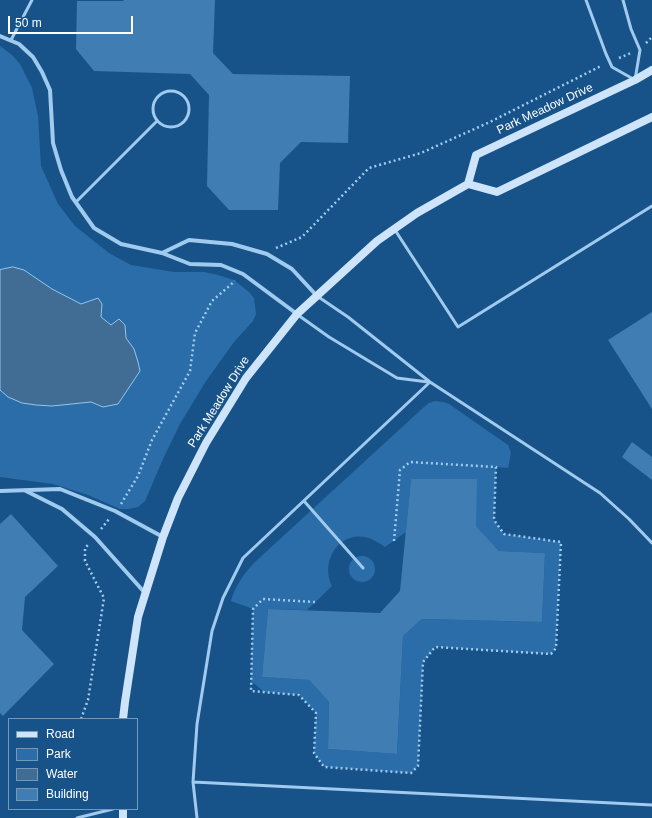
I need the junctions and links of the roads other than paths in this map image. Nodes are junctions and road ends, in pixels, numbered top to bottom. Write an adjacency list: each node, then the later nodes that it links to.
1 (32, 0): 5 (lane)
2 (586, 0): 7 (lane)
3 (623, 0): 7 (lane)
4 (0, 36): 5 (street)
5 (11, 40): 11 (street)
6 (652, 70): 7 (street, Park Meadow Drive)
7 (635, 80): 10 (street, Park Meadow Drive)
8 (652, 117): 10 (street)
9 (157, 121): 9 (lane); 11 (lane)
10 (468, 184): 13 (street, Park Meadow Drive)
11 (76, 202): 14 (street)
12 (652, 206): 13 (lane)
13 (394, 229): 15 (street, Park Meadow Drive)
14 (162, 253): 15 (street); 16 (street)
15 (317, 296): 16 (street, Park Meadow Drive); 17 (lane)
16 (297, 314): 17 (lane); 21 (street, Park Meadow Drive)
17 (430, 382): 20 (lane); 22 (lane)
18 (0, 491): 19 (street)
19 (25, 491): 21 (street); 24 (street)
20 (304, 501): 23 (lane); 26 (lane)
21 (163, 537): 24 (street, Park Meadow Drive)
22 (652, 543)
23 (363, 568)
24 (145, 593): 25 (street, Park Meadow Drive)
25 (123, 718)
26 (193, 782): 27 (lane); 30 (lane)
27 (652, 805)
28 (109, 810): 29 (lane)
29 (76, 818)
30 (197, 818)

